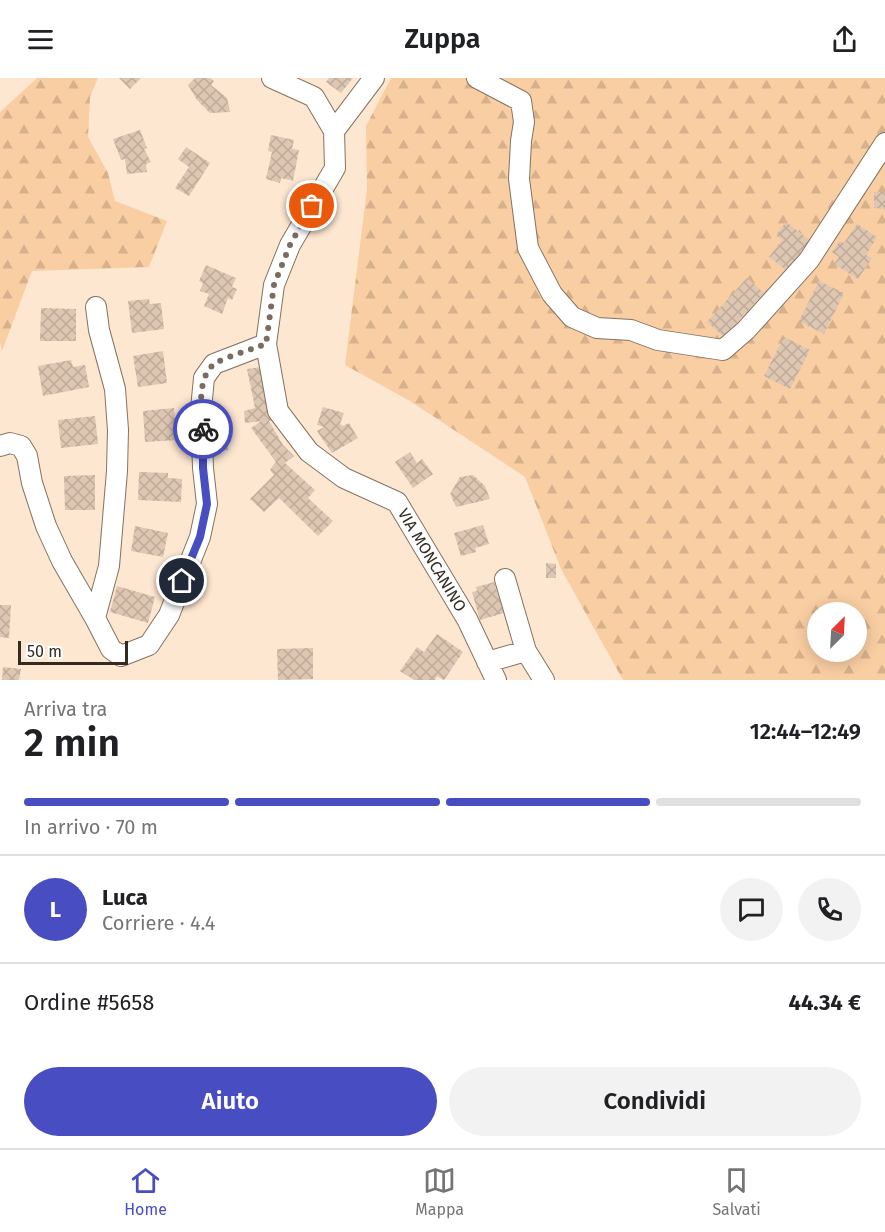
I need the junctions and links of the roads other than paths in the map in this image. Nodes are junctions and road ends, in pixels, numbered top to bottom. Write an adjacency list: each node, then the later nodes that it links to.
1 (273, 78): 4 (street, VIA MONCANINO)
2 (374, 78): 4 (street)
3 (477, 78): 5 (street)
4 (334, 130): 7 (street, VIA MONCANINO)
5 (885, 143)
6 (96, 307): 10 (street)
7 (266, 344): 10 (street); 12 (street, VIA MONCANINO)
8 (0, 446): 10 (street)
9 (506, 579): 11 (street)
10 (95, 618)
11 (526, 651): 12 (street); 14 (street)
12 (487, 662): 13 (street, VIA MONCANINO)
13 (495, 680)
14 (544, 680)

